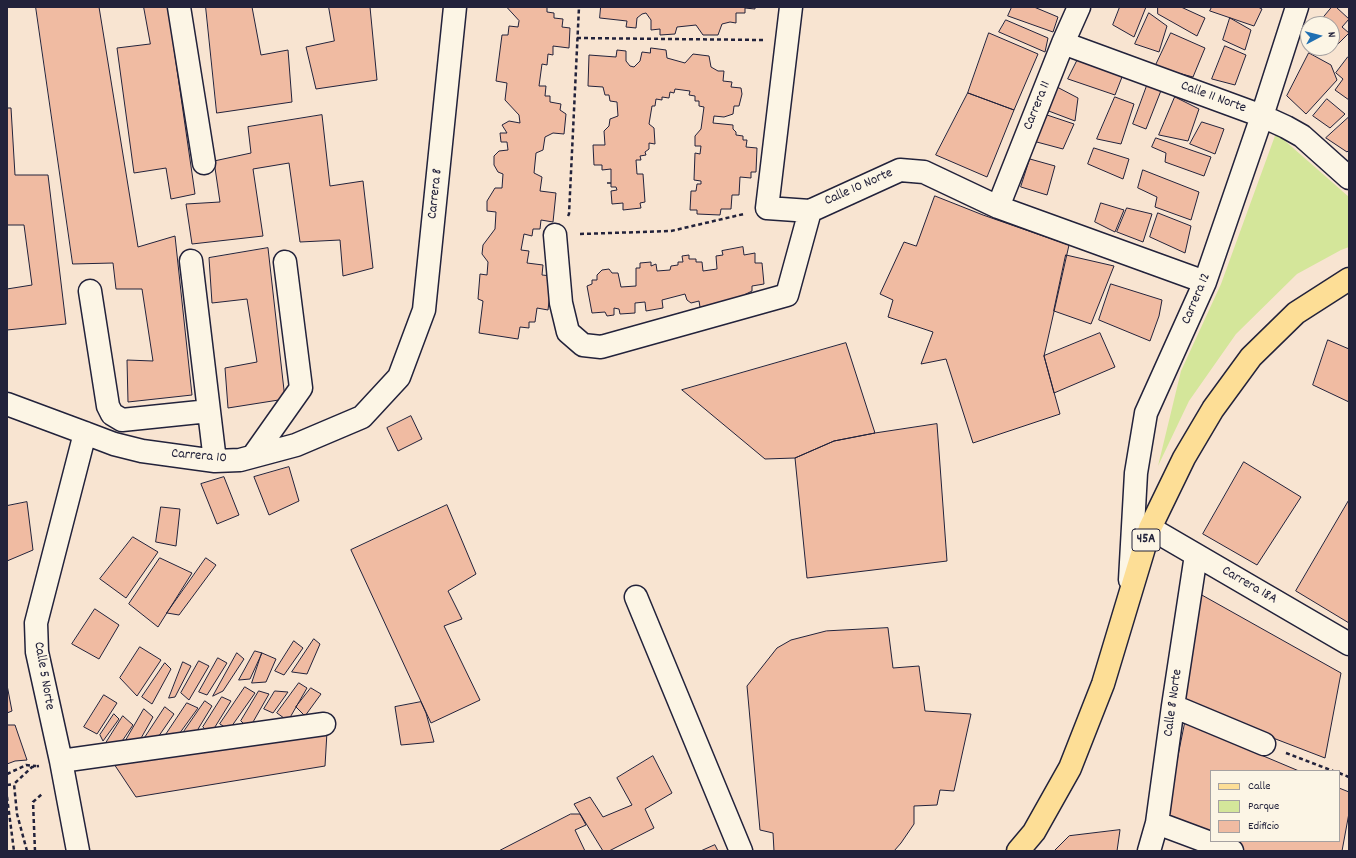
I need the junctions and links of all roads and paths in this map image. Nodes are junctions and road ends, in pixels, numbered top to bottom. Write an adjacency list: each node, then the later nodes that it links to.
1 (179, 7): 11 (street)
2 (455, 7): 22 (street, Carrera 8)
3 (579, 7): 7 (path)
4 (791, 7): 8 (street)
5 (1079, 7): 9 (street, Carrera 11)
6 (1297, 7): 10 (street, Carrera 12)
7 (577, 38): 8 (path); 16 (path)
8 (787, 40): 14 (street)
9 (1063, 43): 10 (street, Calle 11 Norte); 13 (street, Carrera 11)
10 (1262, 116): 12 (street, Calle 11 Norte); 20 (street, Carrera 12)
11 (204, 163)
12 (1349, 178)
13 (998, 207): 15 (street, Calle 10 Norte); 20 (street, Calle 10 Norte)
14 (767, 208): 15 (street, Calle 10 Norte); 16 (path)
15 (810, 211): 16 (street)
16 (555, 235)
17 (190, 262): 24 (street)
18 (284, 262): 26 (street)
19 (1349, 279): 28 (main road, 45A)
20 (1205, 282): 30 (street, Carrera 12)
21 (90, 291): 24 (street)
22 (399, 378): 26 (street, Carrera 10)
23 (7, 404): 25 (street, Carrera 10)
24 (209, 411): 27 (street)
25 (85, 433): 27 (street, Carrera 10); 36 (street, Calle 5 Norte)
26 (253, 456): 27 (street, Carrera 10)
27 (215, 461)
28 (1150, 528): 29 (street, Carrera 18A); 30 (main road, 45A)
29 (1196, 555): 32 (street, Carrera 18A); 33 (street, Calle 8 Norte)
30 (1129, 596): 51 (main road, 45A)
31 (636, 597): 50 (street)
32 (1349, 644)
33 (1173, 706): 35 (street); 45 (street, Calle 8 Norte)
34 (324, 724): 36 (street)
35 (1264, 744): 39 (path)
36 (61, 761): 49 (street, Calle 5 Norte)
37 (38, 766): 38 (path); 40 (path); 41 (path)
38 (40, 770)
39 (1330, 770)
40 (7, 774)
41 (14, 784): 42 (path); 47 (path)
42 (7, 785)
43 (42, 788): 48 (path)
44 (7, 797): 46 (path)
45 (1157, 823): 52 (street, Calle 8 Norte); 53 (street)
46 (14, 851)
47 (27, 851)
48 (35, 851)
49 (78, 851)
50 (741, 851)
51 (1018, 851)
52 (1149, 851)
53 (1232, 851)

